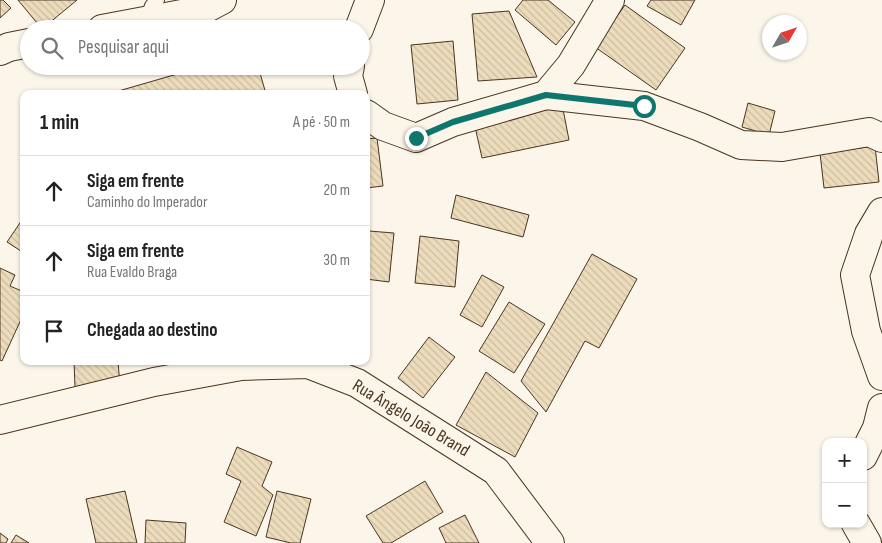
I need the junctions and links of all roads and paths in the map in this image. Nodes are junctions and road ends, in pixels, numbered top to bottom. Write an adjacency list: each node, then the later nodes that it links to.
1 (222, 0): 4 (street)
2 (370, 0): 6 (street)
3 (610, 0): 11 (street)
4 (152, 10): 5 (street)
5 (126, 20)
6 (362, 20)
7 (20, 45): 8 (street)
8 (0, 51)
9 (348, 75): 10 (street)
10 (352, 90)
11 (546, 95): 12 (street); 13 (street)
12 (370, 117)
13 (882, 138)
14 (882, 212): 17 (street)
15 (274, 365): 19 (street, Rua Ângelo João Brand)
16 (311, 365): 22 (street, Rua Ângelo João Brand)
17 (882, 376)
18 (882, 408): 20 (street)
19 (0, 420)
20 (867, 448)
21 (858, 528): 23 (street)
22 (550, 543)
23 (867, 543)

